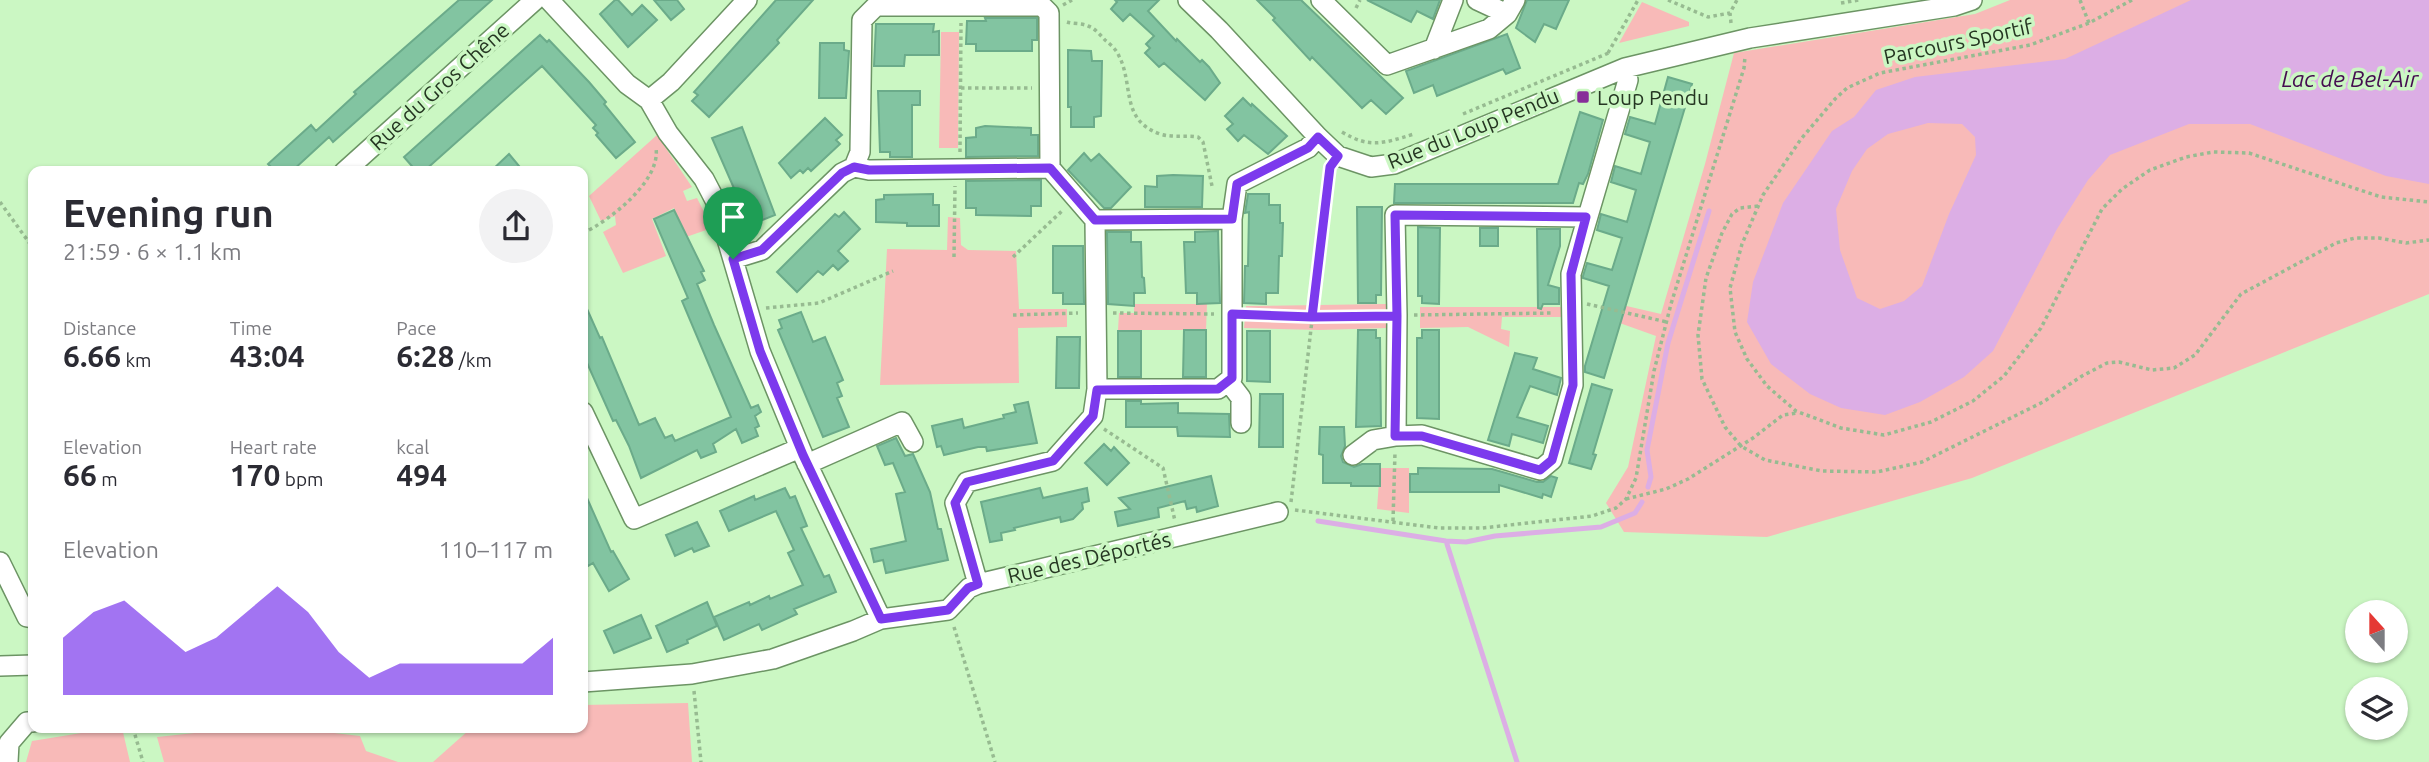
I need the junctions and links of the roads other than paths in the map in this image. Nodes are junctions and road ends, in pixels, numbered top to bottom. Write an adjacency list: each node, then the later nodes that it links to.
1 (534, 0): 14 (street, Rue du Gros Chêne)
2 (549, 0): 12 (street)
3 (747, 0): 12 (street)
4 (1188, 0): 13 (street, Rue du Loup Pendu)
5 (1321, 0): 10 (street)
6 (1453, 0): 10 (street)
7 (1478, 0): 9 (street)
8 (1972, 0): 11 (street, Rue du Loup Pendu)
9 (1511, 7): 10 (street)
10 (1434, 49)
11 (1623, 58): 13 (street, Rue du Loup Pendu); 17 (street)
12 (649, 100): 20 (street)
13 (1318, 137): 18 (street)
14 (351, 166)
15 (854, 167): 16 (street); 16 (street); 20 (street)
16 (1050, 168): 19 (street)
17 (1586, 217): 25 (street); 25 (street)
18 (1232, 219): 19 (street); 21 (street)
19 (1095, 220): 22 (street)
20 (733, 259): 28 (street)
21 (1228, 381): 22 (street); 24 (street)
22 (1097, 390): 31 (street)
23 (588, 422): 28 (street)
24 (1241, 423)
25 (1395, 436): 27 (street)
26 (913, 442): 28 (street)
27 (1353, 455)
28 (803, 456): 33 (street)
29 (1284, 512): 31 (street, Rue des Déportés)
30 (0, 562): 32 (street)
31 (978, 584): 33 (street, Rue des Déportés)
32 (28, 618)
33 (881, 619): 36 (street)
34 (28, 665): 35 (street)
35 (0, 666)
36 (588, 682)
37 (28, 722): 38 (street)
38 (8, 762)

